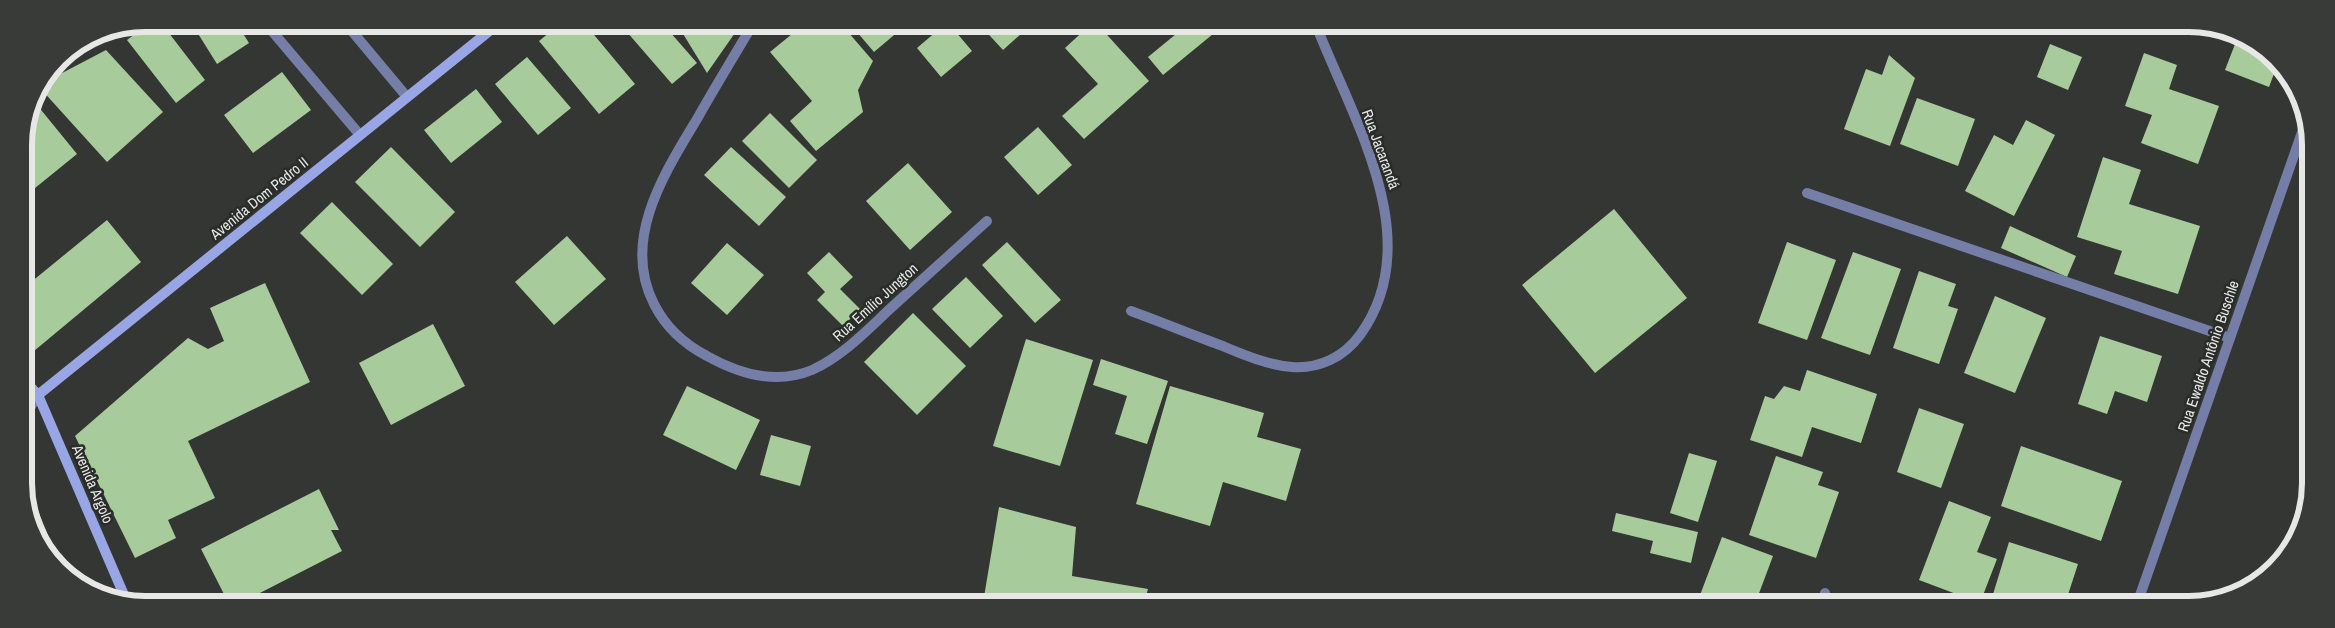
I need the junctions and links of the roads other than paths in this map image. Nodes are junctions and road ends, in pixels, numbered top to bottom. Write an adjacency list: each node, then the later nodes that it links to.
1 (273, 32): 9 (street)
2 (353, 32): 7 (street)
3 (488, 32): 6 (main road, Avenida Dom Pedro II)
4 (747, 32): 11 (street, Rua Emílio Jungton)
5 (1319, 32): 12 (street, Rua Jacarandá)
6 (485, 34): 7 (main road, Avenida Dom Pedro II)
7 (407, 97): 9 (main road, Avenida Dom Pedro II)
8 (2301, 134): 13 (street, Rua Ewaldo Antônio Buschle)
9 (360, 135): 15 (main road, Avenida Dom Pedro II)
10 (1807, 193): 13 (street)
11 (987, 221)
12 (1132, 311)
13 (2230, 338): 20 (street, Rua Ewaldo Antônio Buschle)
14 (32, 389): 15 (main road, Avenida Argolo)
15 (38, 395): 16 (street); 18 (main road, Avenida Argolo)
16 (32, 404)
17 (1825, 592): 19 (street)
18 (123, 593)
19 (1824, 595)
20 (2140, 595)

